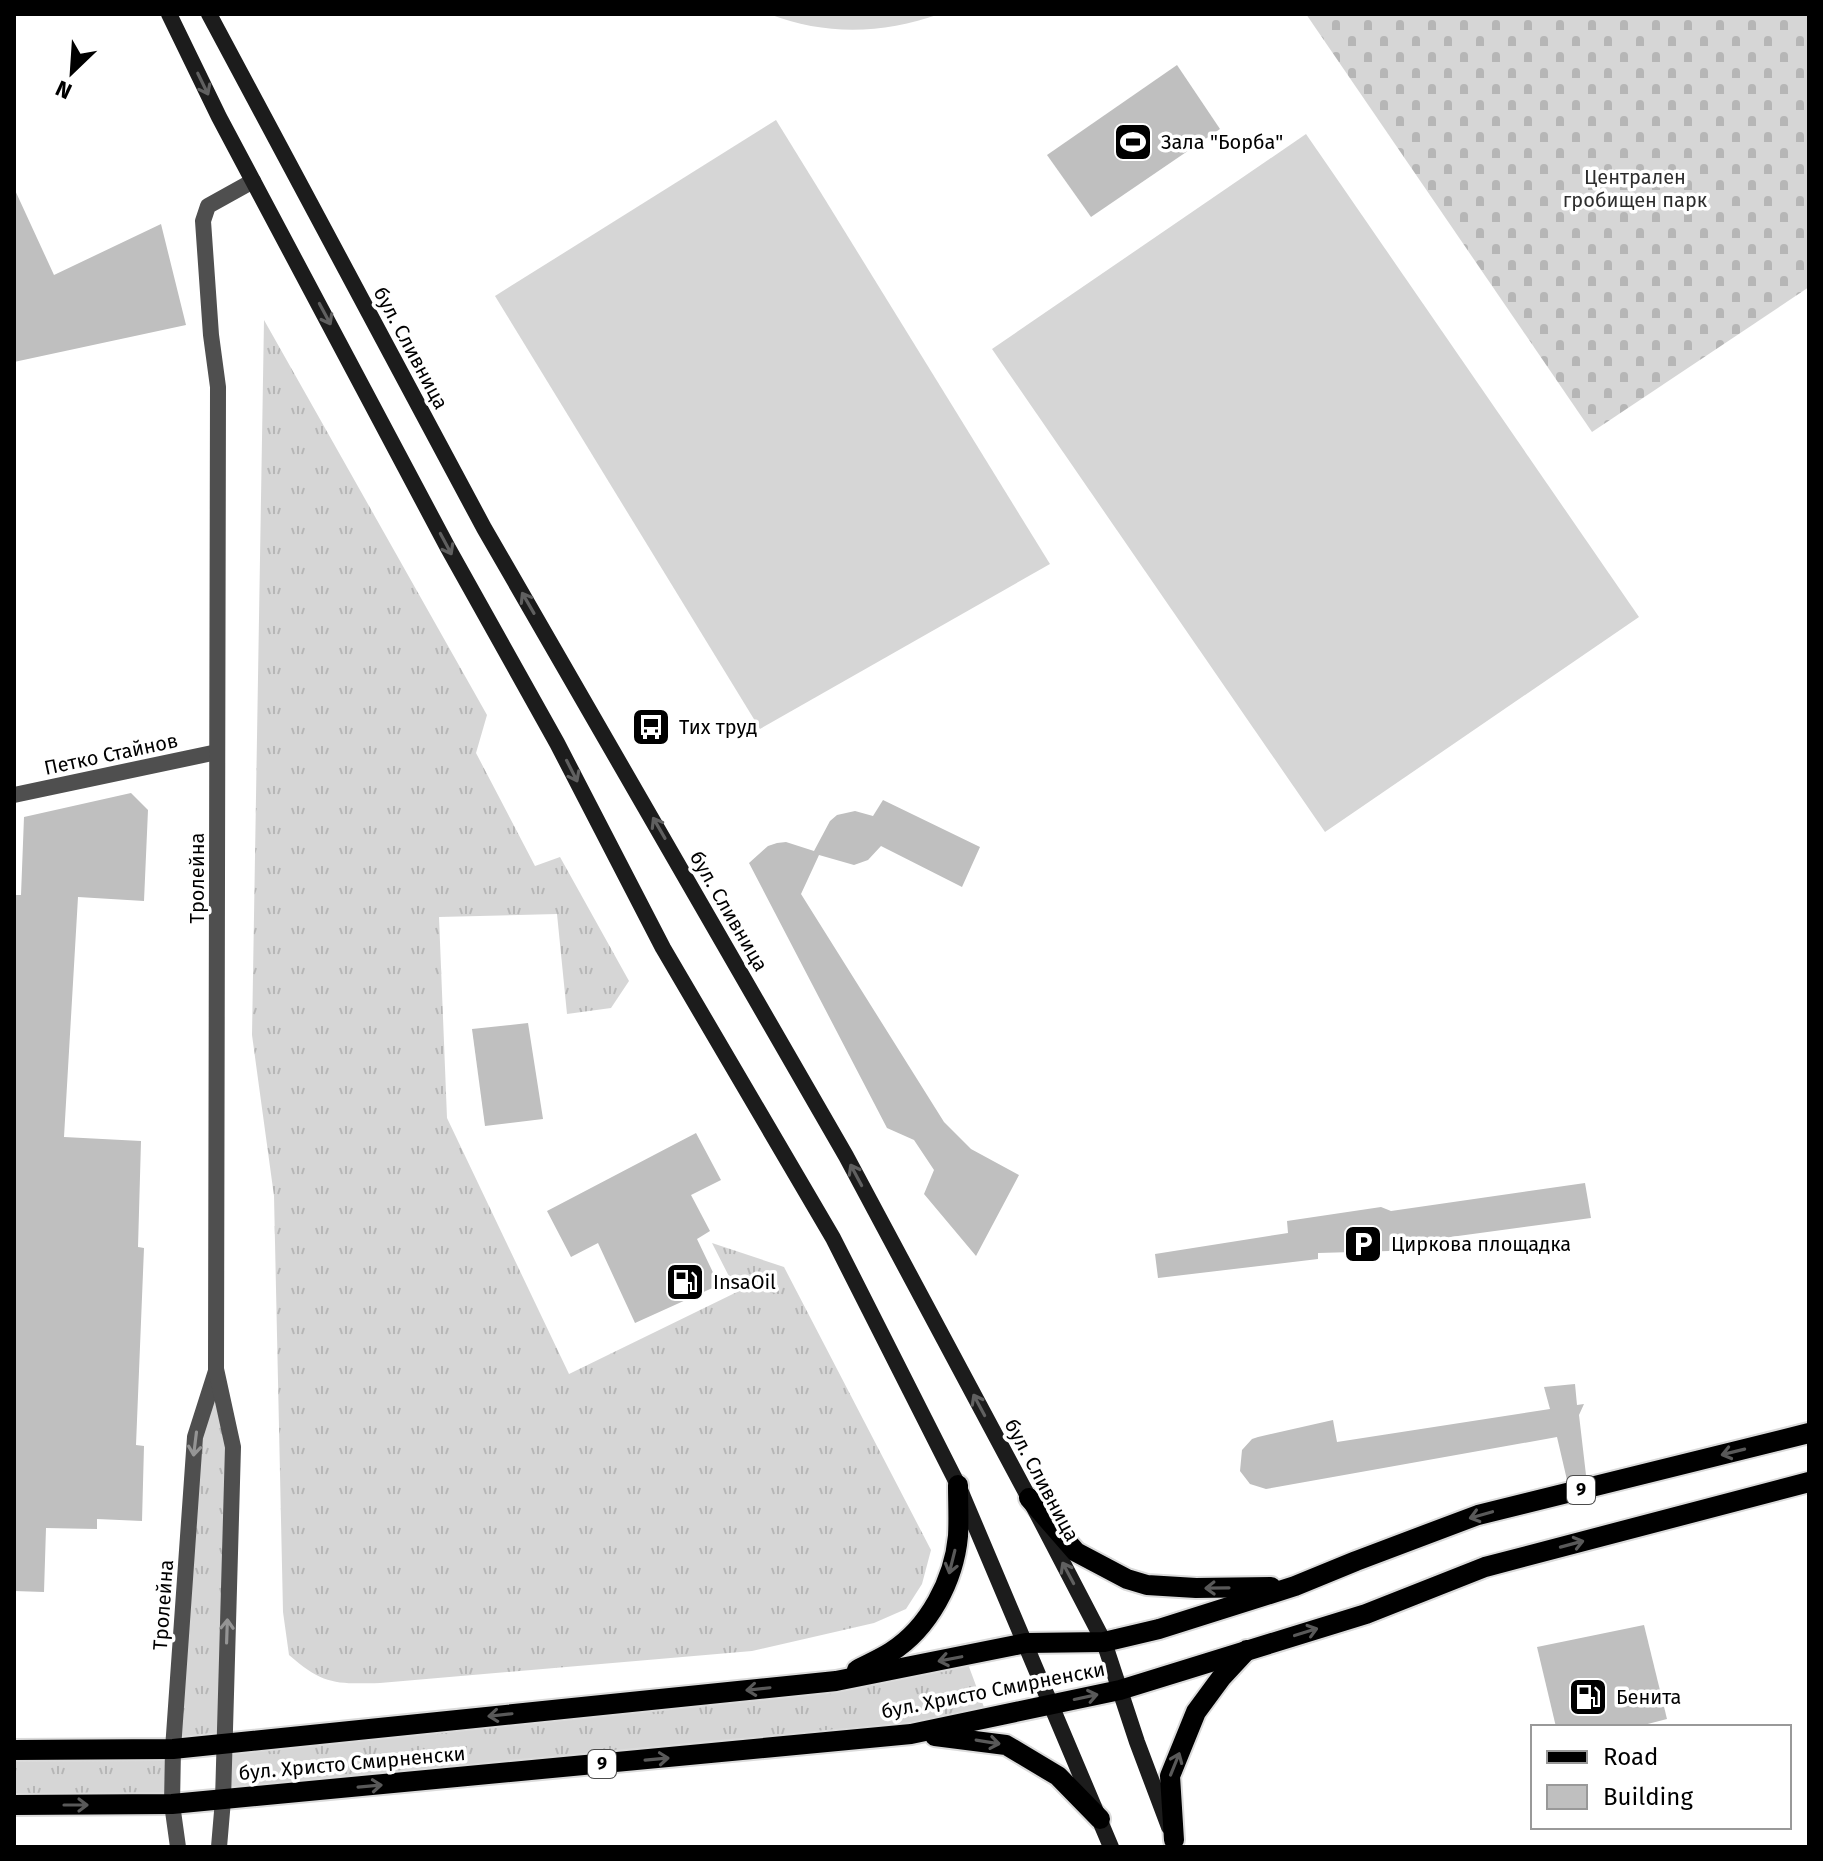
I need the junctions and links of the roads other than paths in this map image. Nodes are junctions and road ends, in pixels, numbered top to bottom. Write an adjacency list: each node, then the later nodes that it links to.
1 (169, 14): 3 (main road, one-way to 3)
2 (209, 14): 10 (main road, бул. Сливница, one-way to 2)
3 (253, 181): 4 (street, Тролейна); 9 (main road, one-way to 9)
4 (217, 752): 5 (street, Петко Стайнов); 6 (street, Тролейна)
5 (14, 795)
6 (216, 1369): 19 (street, Тролейна, one-way to 6); 20 (street, Тролейна, one-way to 20)
7 (1809, 1433): 11 (main road, бул. Христо Смирненски / 9, one-way to 11)
8 (1809, 1482): 14 (main road, бул. Христо Смирненски / 9, one-way to 8)
9 (958, 1485): 13 (main road); 15 (main road, one-way to 15)
10 (1029, 1498): 11 (main road, one-way to 10); 12 (main road, бул. Сливница, one-way to 10)
11 (1295, 1586): 12 (main road, бул. Христо Смирненски / 9)
12 (1104, 1642): 13 (main road, бул. Христо Смирненски / 9); 16 (main road, бул. Сливница)
13 (1026, 1643): 15 (main road, бул. Христо Смирненски / 9, one-way to 15); 17 (main road)
14 (1247, 1650): 16 (main road, бул. Христо Смирненски / 9); 26 (main road, one-way to 14)
15 (836, 1681): 19 (main road, бул. Христо Смирненски / 9, one-way to 19)
16 (1120, 1690): 17 (main road, бул. Христо Смирненски / 9, one-way to 16); 26 (main road, бул. Сливница)
17 (1052, 1705): 18 (main road, бул. Христо Смирненски / 9); 25 (main road)
18 (911, 1734): 22 (main road, бул. Христо Смирненски / 9, one-way to 18); 25 (main road, one-way to 25)
19 (223, 1743): 20 (main road, бул. Христо Смирненски / 9); 22 (street, Тролейна)
20 (173, 1749): 21 (main road, бул. Христо Смирненски / 9); 23 (street, Тролейна)
21 (14, 1750)
22 (223, 1800): 23 (main road, бул. Христо Смирненски / 9); 28 (street, Тролейна)
23 (172, 1804): 24 (main road, бул. Христо Смирненски / 9, one-way to 23); 27 (street, Тролейна)
24 (14, 1805)
25 (1100, 1819): 29 (main road)
26 (1175, 1844)
27 (178, 1847)
28 (219, 1847)
29 (1111, 1847)

